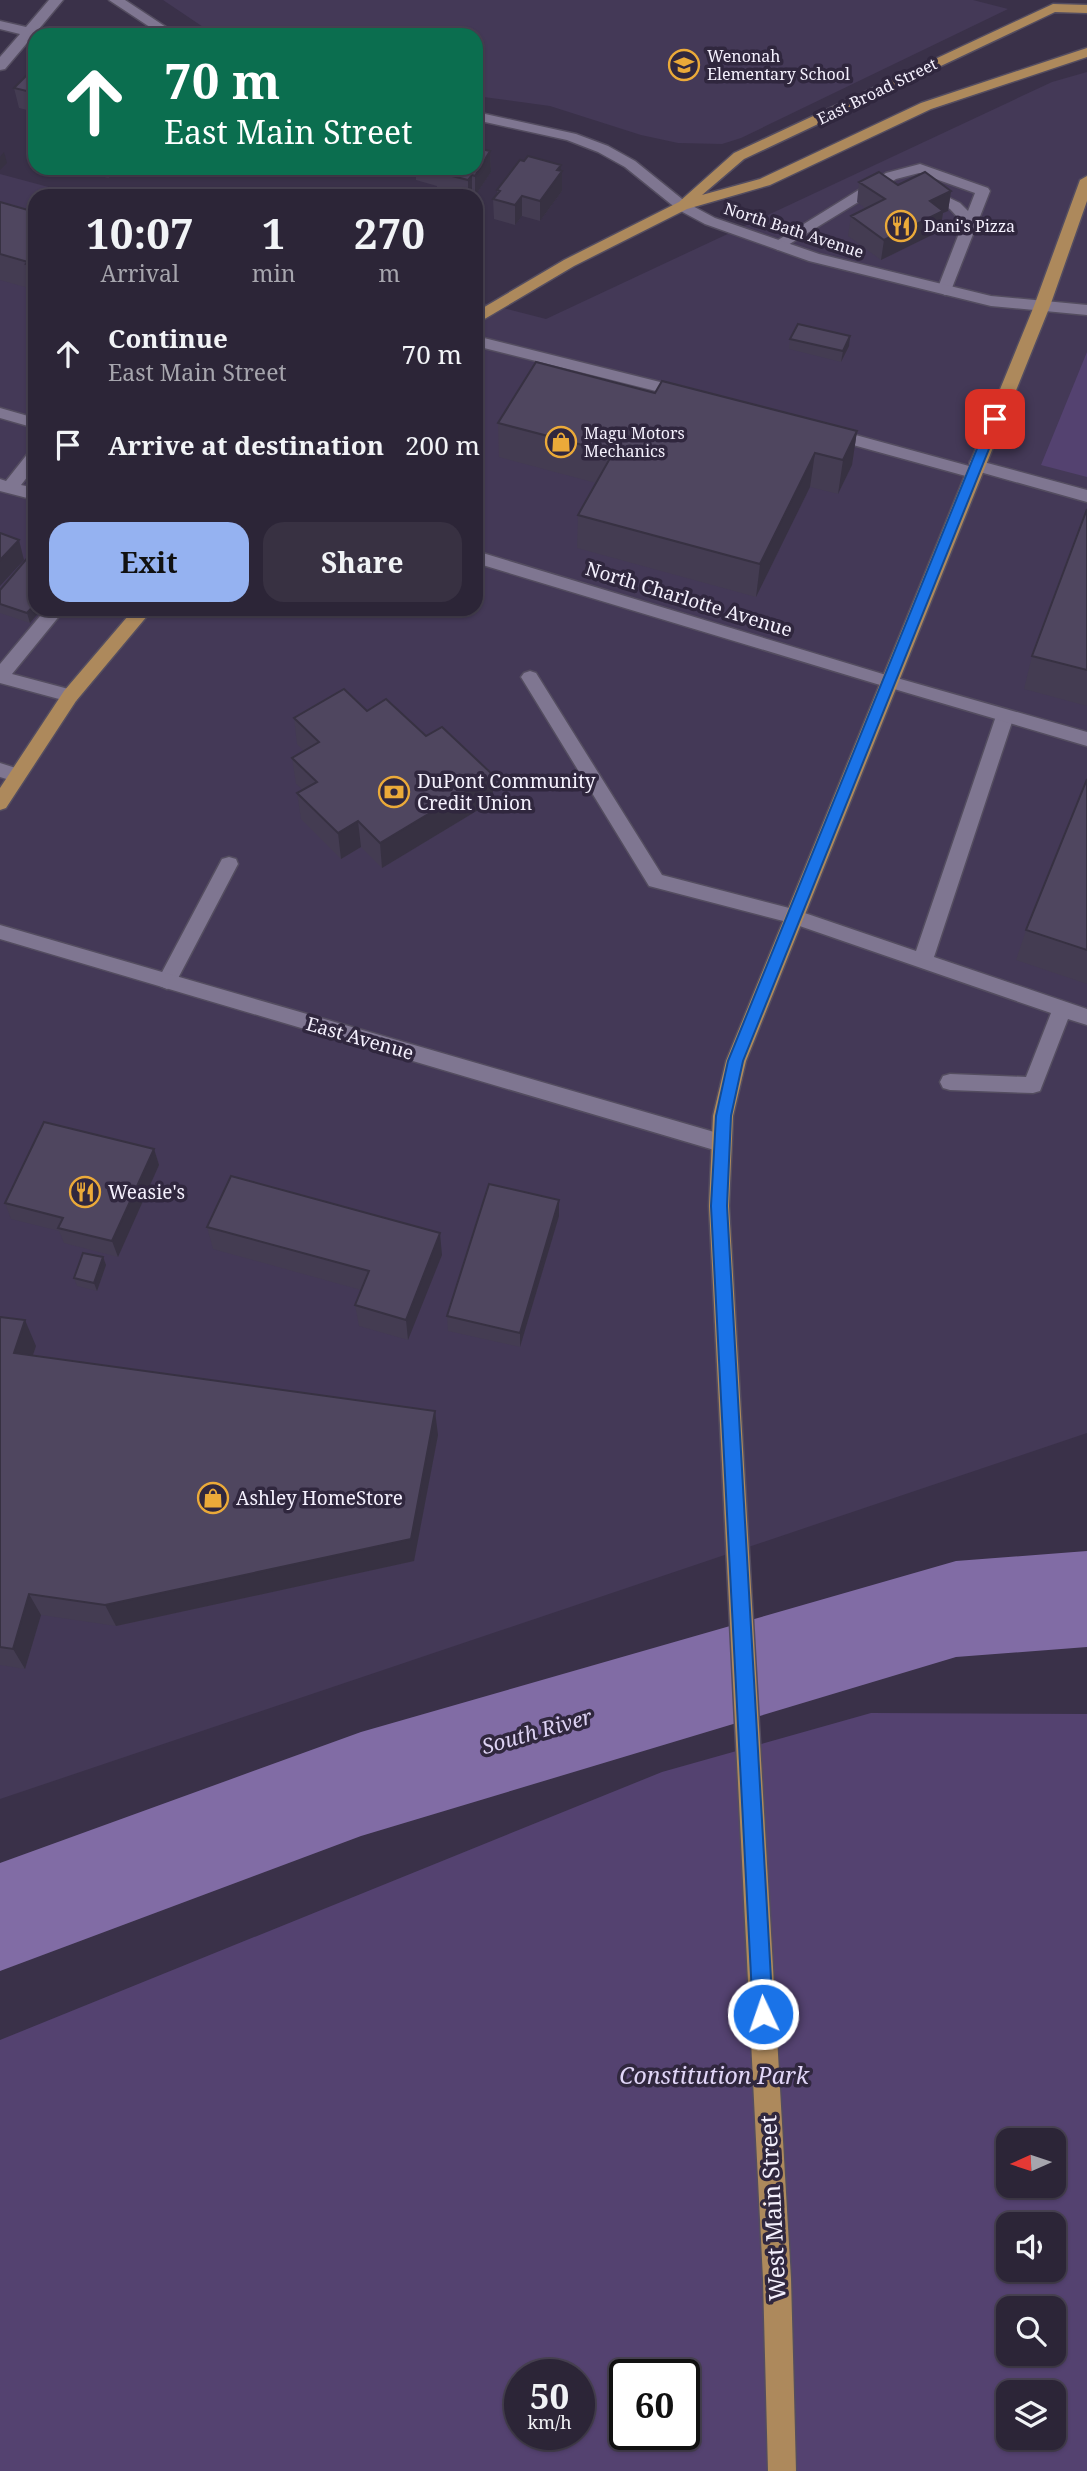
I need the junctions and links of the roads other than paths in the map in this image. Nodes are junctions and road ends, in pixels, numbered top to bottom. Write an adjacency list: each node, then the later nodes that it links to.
1 (56, 0): 5 (street)
2 (116, 0): 6 (street)
3 (1087, 9): 14 (main road, East Broad Street)
4 (0, 25): 7 (street)
5 (39, 28)
6 (161, 28)
7 (28, 32)
8 (28, 40): 10 (street)
9 (1087, 52): 14 (main road, East Broad Street)
10 (0, 66)
11 (483, 118): 14 (street, North Bath Avenue)
12 (1087, 180): 20 (main road, West Main Street)
13 (913, 187): 17 (street)
14 (682, 206): 18 (street, North Bath Avenue); 22 (main road, East Broad Street)
15 (857, 215): 16 (street)
16 (816, 222): 17 (street); 18 (street)
17 (971, 222): 19 (street)
18 (778, 245): 19 (street, North Bath Avenue)
19 (945, 290): 20 (street, North Bath Avenue)
20 (1042, 306): 21 (street, North Bath Avenue); 29 (main road, West Main Street)
21 (1087, 310)
22 (483, 314)
23 (483, 343): 24 (street)
24 (695, 396)
25 (0, 413): 26 (street)
26 (28, 421)
27 (815, 429): 29 (street)
28 (28, 463): 30 (street)
29 (974, 469): 32 (street); 38 (main road, West Main Street)
30 (5, 486): 31 (street)
31 (28, 492)
32 (1087, 496)
33 (483, 559): 38 (street, North Charlotte Avenue)
34 (50, 616): 36 (street)
35 (138, 616): 39 (main road)
36 (0, 676): 39 (street)
37 (530, 677): 45 (street)
38 (890, 681): 40 (street, North Charlotte Avenue); 45 (main road, West Main Street)
39 (70, 696): 42 (main road)
40 (1005, 716): 41 (street, North Charlotte Avenue); 47 (street)
41 (1087, 739)
42 (8, 772): 43 (main road)
43 (0, 803)
44 (229, 864): 48 (street)
45 (793, 916): 47 (street); 52 (main road, West Main Street)
46 (0, 932): 48 (street, East Avenue)
47 (923, 960): 49 (street)
48 (167, 981): 52 (street, East Avenue)
49 (1062, 1009): 50 (street); 51 (street)
50 (1087, 1017)
51 (950, 1082)
52 (721, 1143): 53 (main road, West Main Street)
53 (782, 2471)

